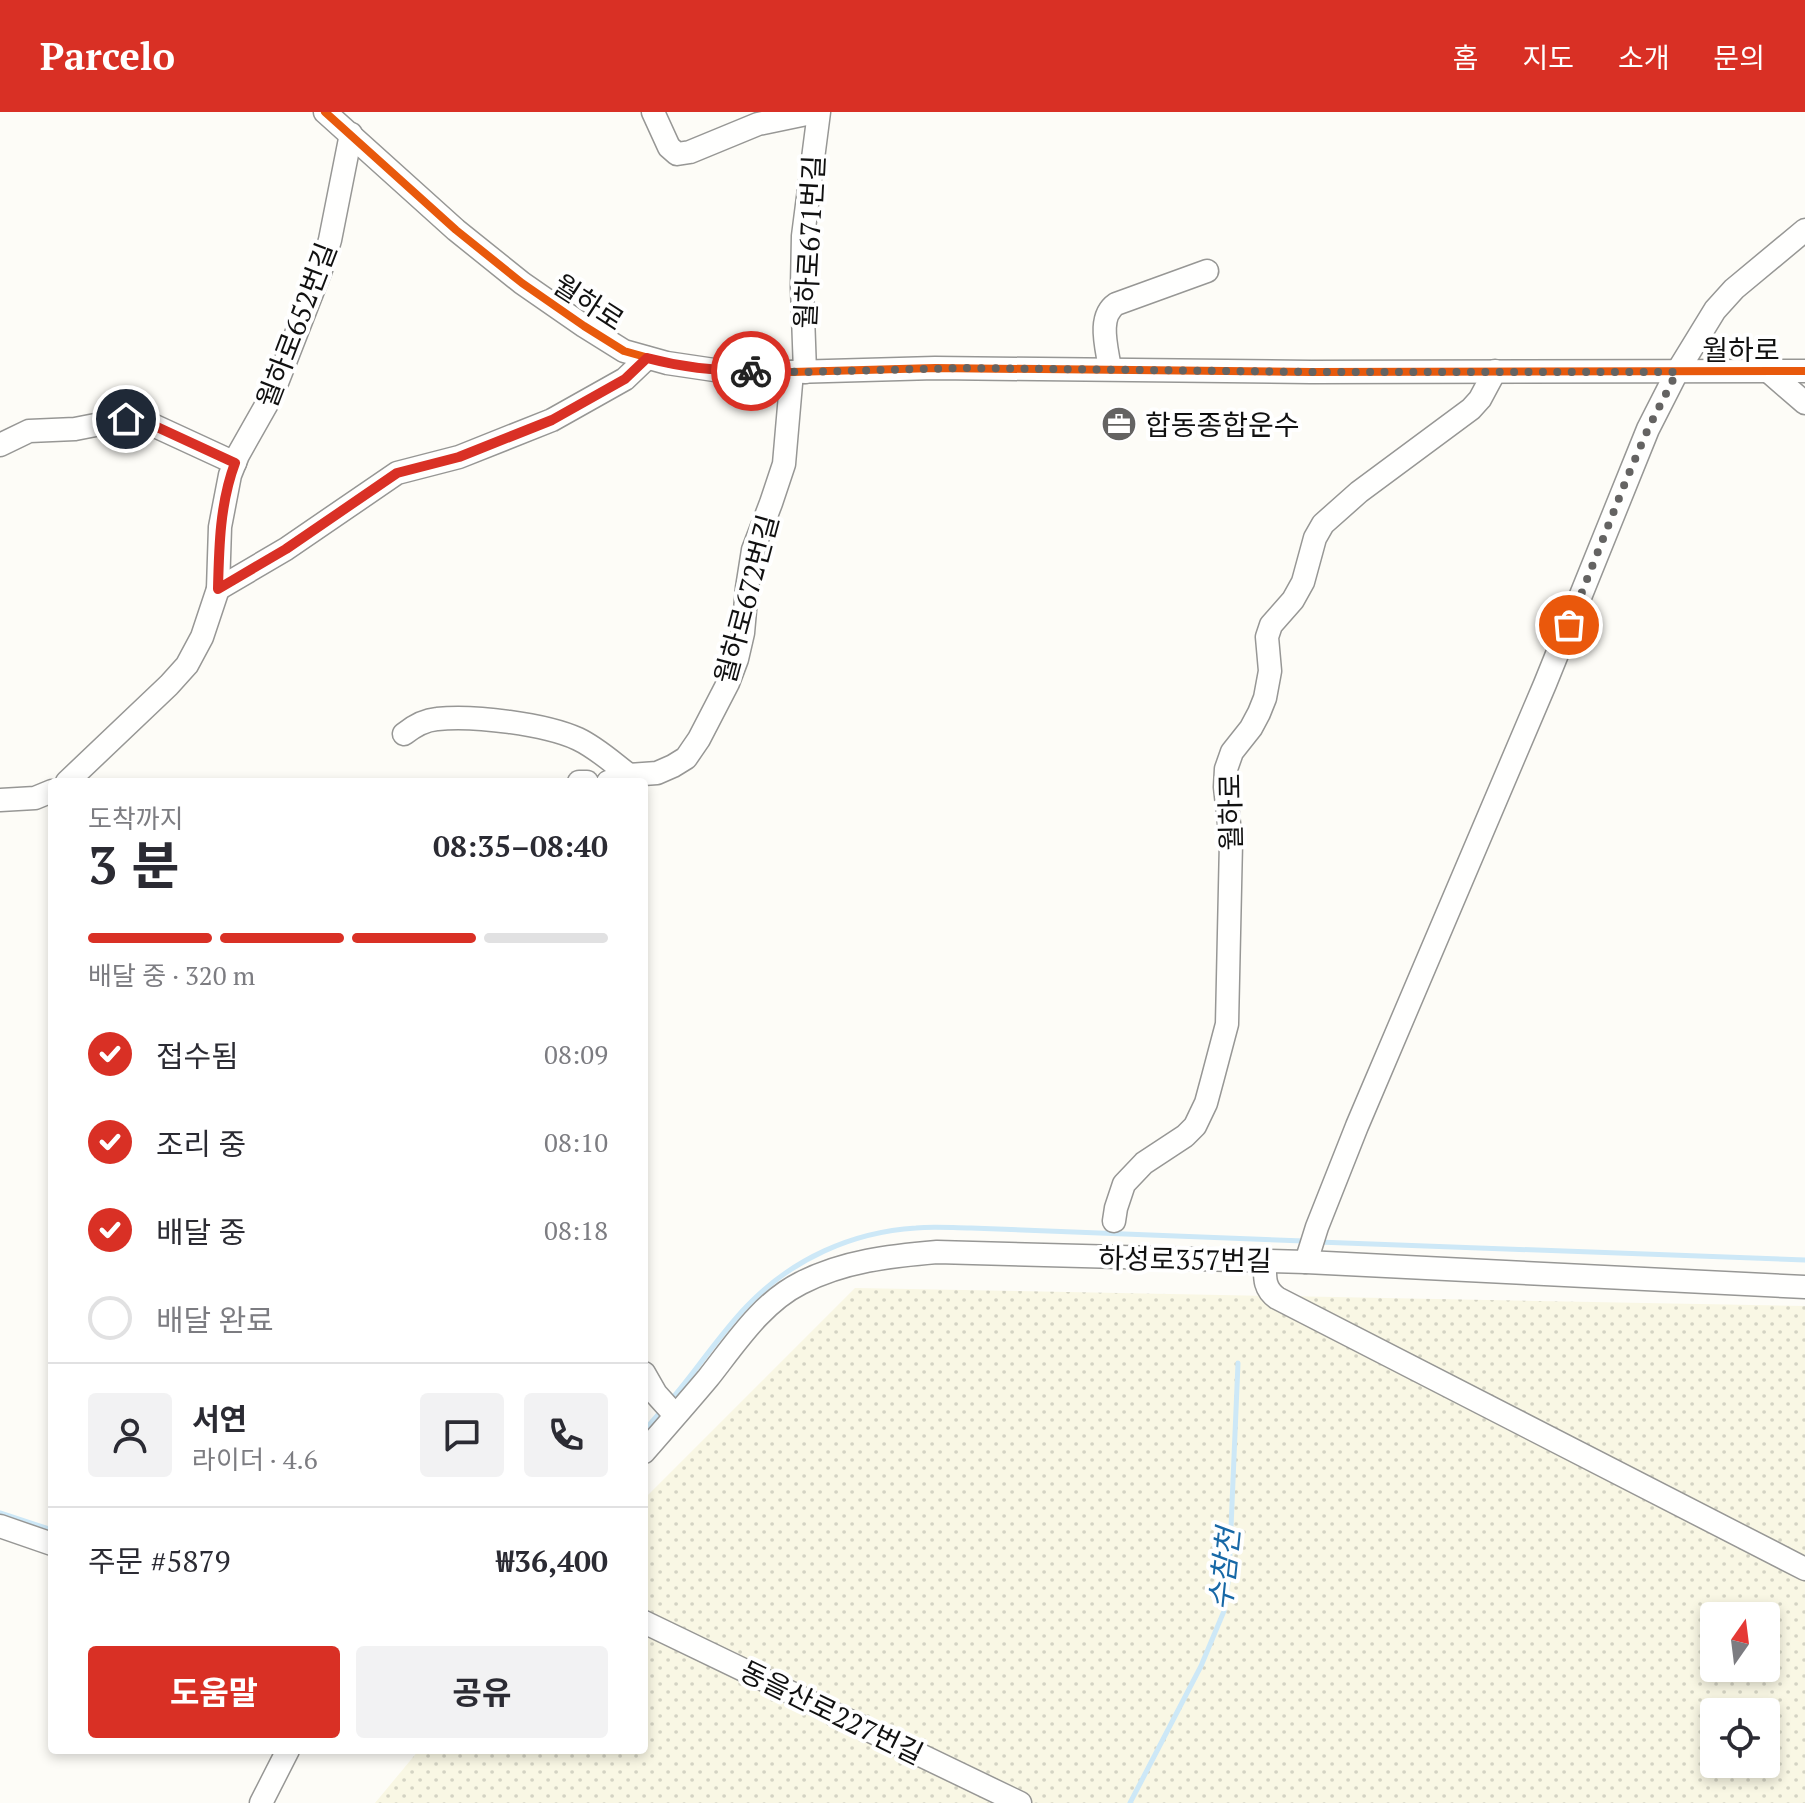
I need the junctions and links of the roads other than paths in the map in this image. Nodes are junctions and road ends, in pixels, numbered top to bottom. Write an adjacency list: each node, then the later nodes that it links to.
1 (325, 112): 4 (street, 월하로)
2 (653, 112): 3 (street, 월하로671번길)
3 (817, 112): 12 (street, 월하로671번길)
4 (351, 134): 7 (street, 월하로); 16 (street, 월하로652번길)
5 (1805, 230): 13 (street)
6 (1207, 271): 8 (street)
7 (647, 358): 12 (street, 월하로); 17 (street, 월하로)
8 (1110, 369): 9 (street, 월하로); 12 (street, 월하로)
9 (1495, 371): 13 (street, 월하로); 24 (street, 월하로)
10 (1768, 371): 11 (street, 월하로); 13 (street, 월하로); 14 (street, 월하로)
11 (1805, 371)
12 (799, 372): 21 (street, 월하로672번길)
13 (1677, 372): 25 (street, 월하로)
14 (1805, 403)
15 (0, 445): 16 (street)
16 (235, 463): 17 (street, 월하로652번길)
17 (218, 589): 19 (street, 월하로652번길)
18 (404, 734): 20 (street, 월하로672번길)
19 (71, 778)
20 (618, 778)
21 (625, 778)
22 (48, 793): 23 (street)
23 (0, 800)
24 (1114, 1221)
25 (1307, 1257): 26 (street, 하성로357번길); 27 (street, 하성로357번길)
26 (1265, 1261): 29 (street, 하성로357번길); 33 (street)
27 (1805, 1287)
28 (648, 1380): 29 (street)
29 (673, 1413): 30 (street, 하성로357번길)
30 (648, 1447)
31 (0, 1526): 32 (street)
32 (48, 1542)
33 (1805, 1569)
34 (648, 1624): 37 (street, 동을산로227번길)
35 (286, 1754): 36 (street)
36 (261, 1803)
37 (1020, 1803)

